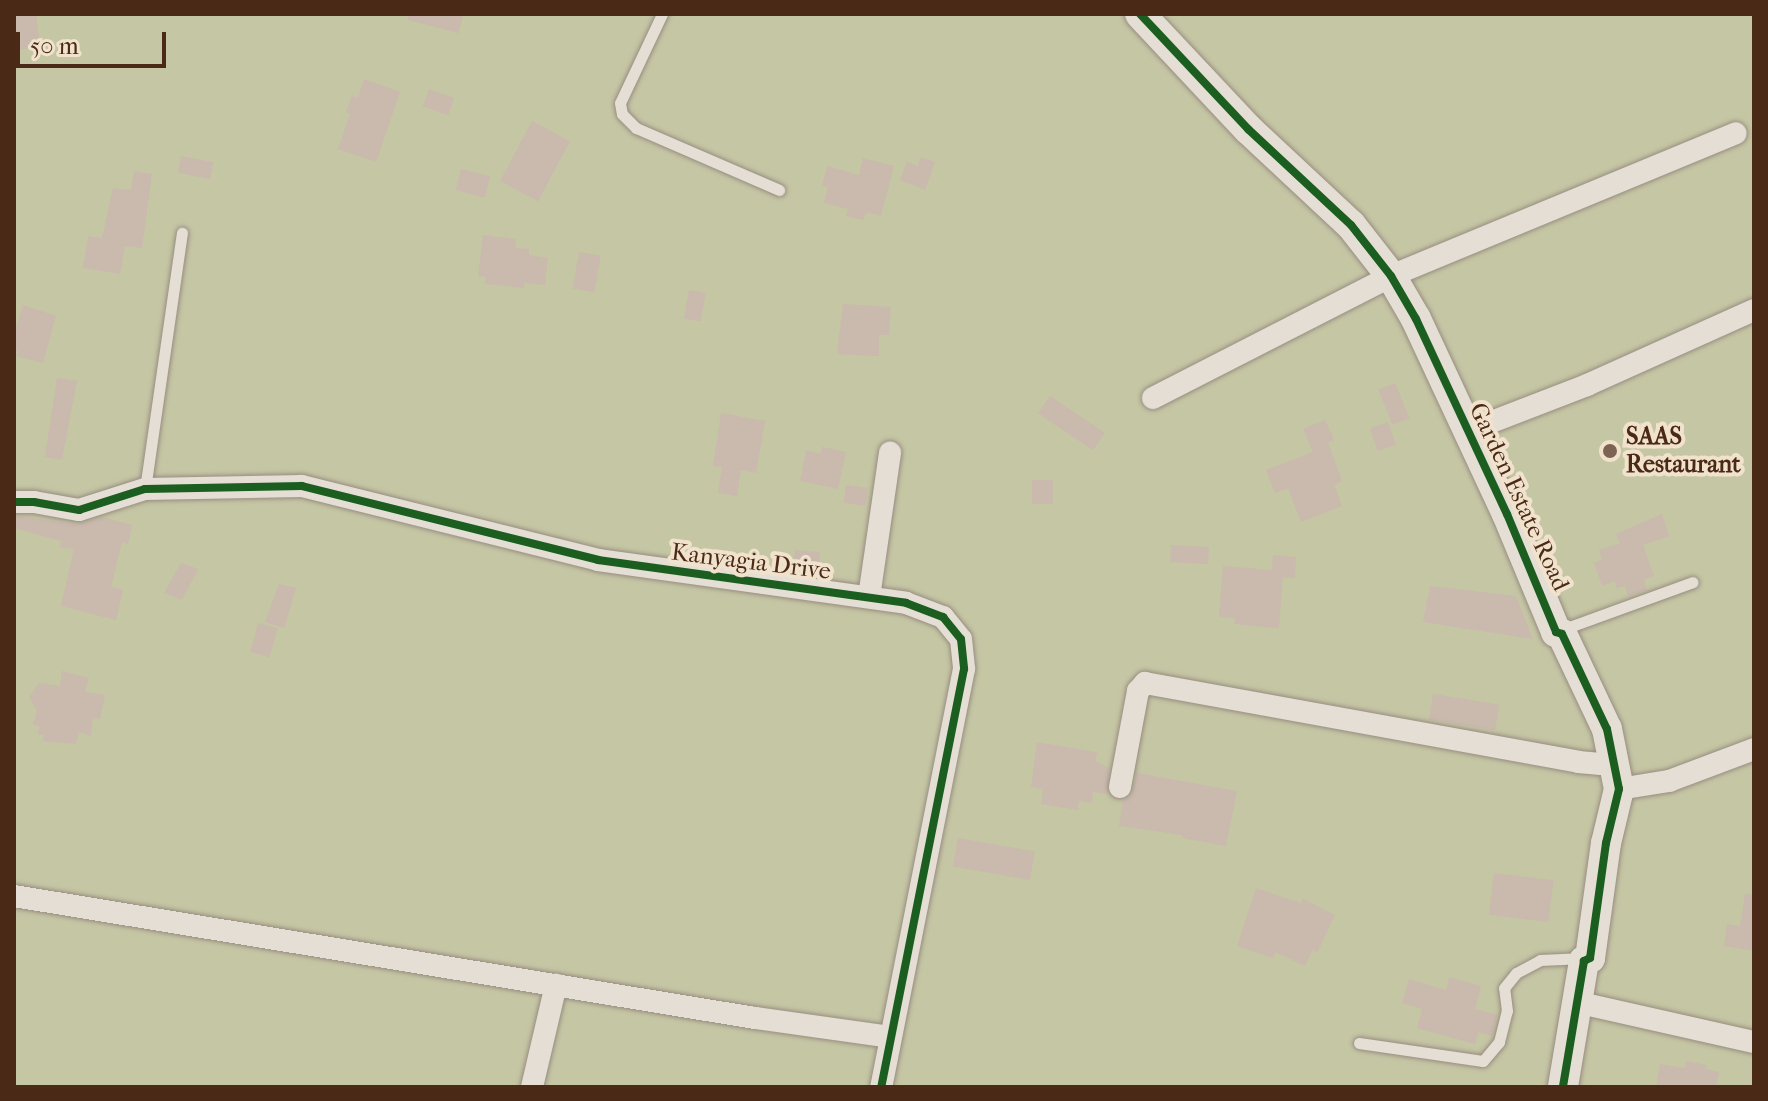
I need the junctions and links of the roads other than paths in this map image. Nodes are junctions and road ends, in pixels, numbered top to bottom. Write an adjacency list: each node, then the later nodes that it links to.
1 (662, 14): 4 (lane)
2 (1140, 14): 6 (street, Garden Estate Road)
3 (1736, 133): 6 (street)
4 (779, 190)
5 (182, 233): 11 (lane)
6 (1391, 276): 8 (street); 9 (street, Garden Estate Road)
7 (1754, 310): 9 (street)
8 (1153, 398)
9 (1468, 431): 15 (street, Garden Estate Road)
10 (890, 453): 14 (street)
11 (145, 489): 12 (street, Kanyagia Drive); 14 (street, Kanyagia Drive)
12 (14, 502)
13 (1693, 582): 15 (lane)
14 (869, 597): 24 (street, Kanyagia Drive)
15 (1556, 632): 17 (street, Garden Estate Road)
16 (1754, 749): 19 (street)
17 (1613, 753): 18 (street); 19 (street, Garden Estate Road)
18 (1120, 787)
19 (1619, 789): 21 (street, Garden Estate Road)
20 (14, 896): 22 (street)
21 (1590, 958): 23 (street, Garden Estate Road); 26 (lane)
22 (556, 985): 24 (street); 27 (street)
23 (1576, 1002): 25 (street); 29 (street, Garden Estate Road)
24 (890, 1037): 28 (street, Kanyagia Drive)
25 (1754, 1042)
26 (1359, 1043)
27 (532, 1087)
28 (881, 1087)
29 (1563, 1087)

